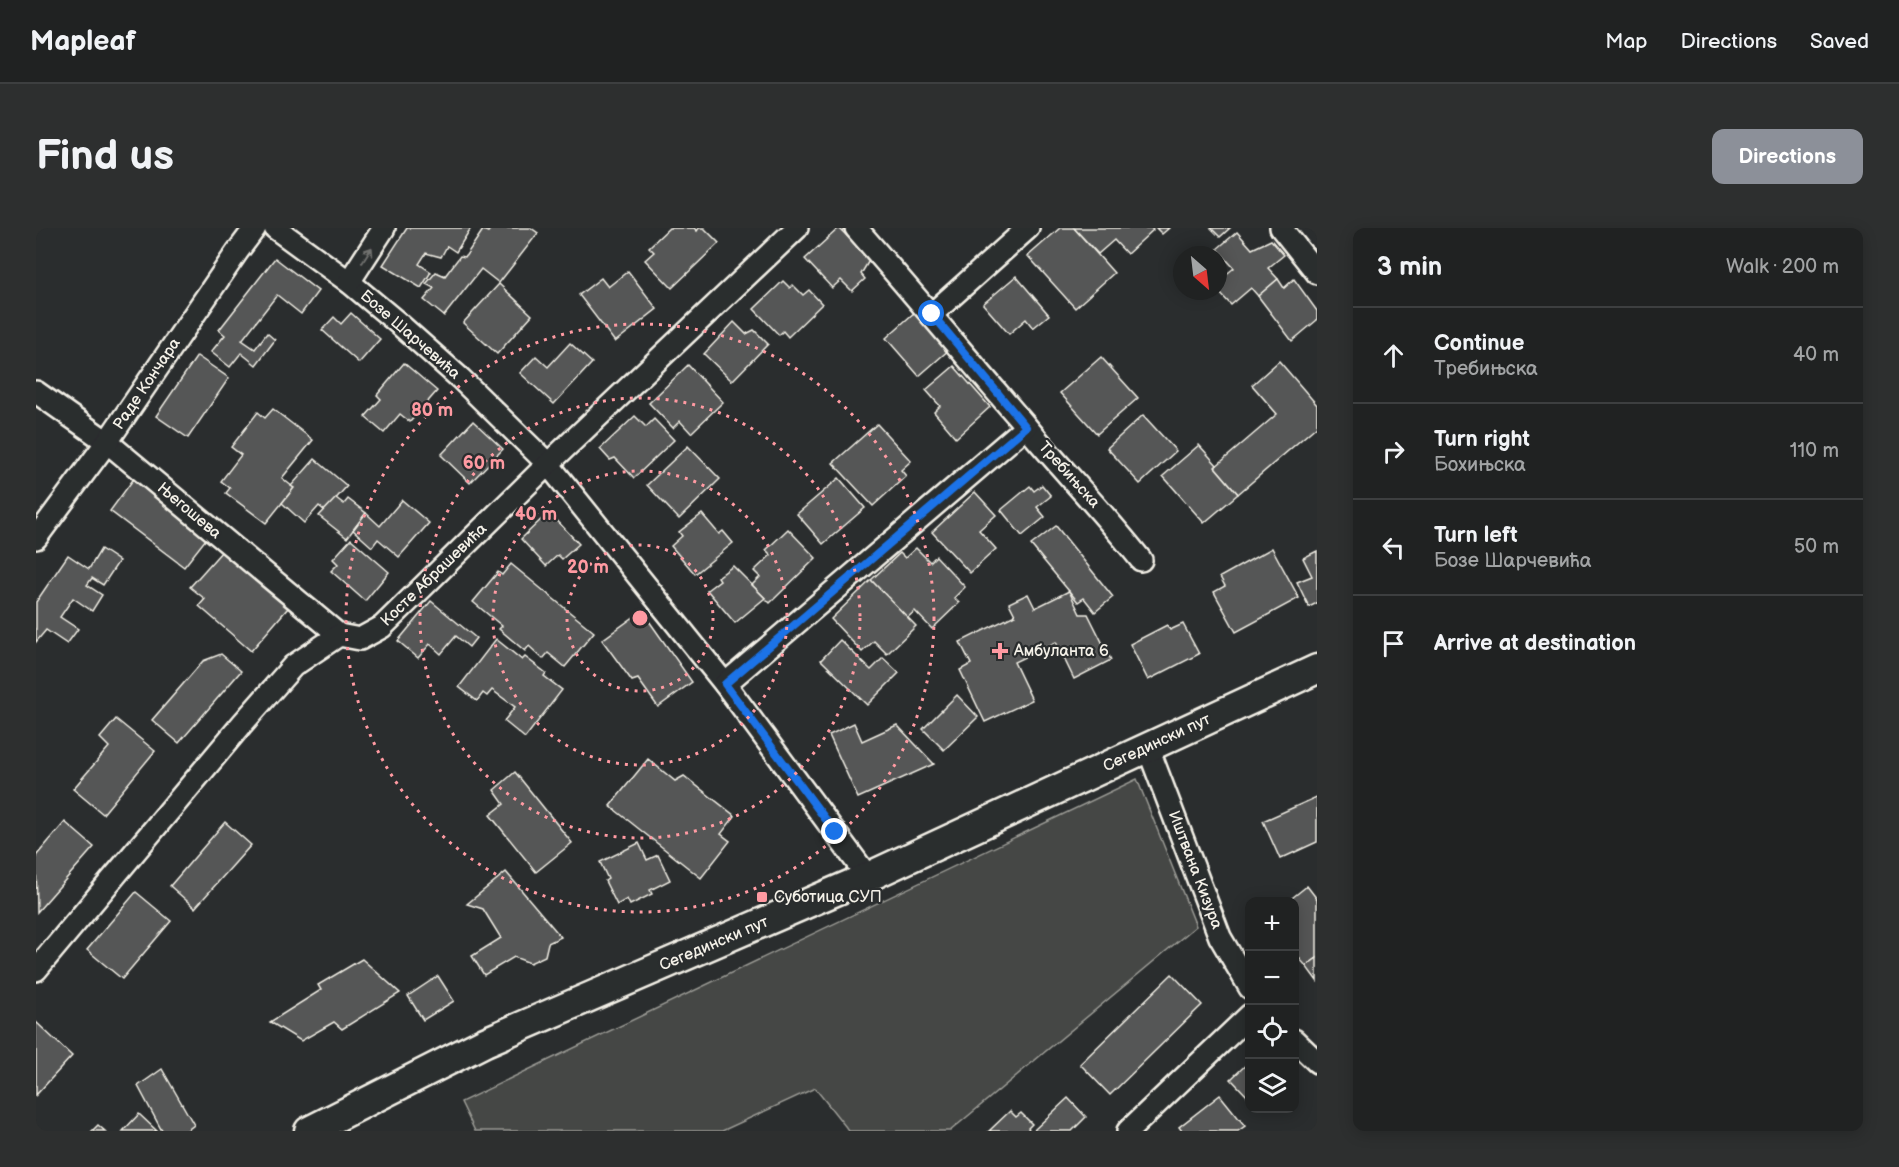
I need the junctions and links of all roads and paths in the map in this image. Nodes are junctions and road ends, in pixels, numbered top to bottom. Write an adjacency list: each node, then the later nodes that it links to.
1 (255, 228): 13 (street, Раде Кончара)
2 (275, 228): 9 (street, Бозе Шарчевића)
3 (384, 228): 9 (street, one-way to 3)
4 (797, 228): 14 (street, Косте Абрашевића)
5 (856, 228): 10 (street, Требињска)
6 (1028, 228): 10 (street)
7 (1281, 228): 8 (street)
8 (1317, 273)
9 (349, 282): 14 (street, Бозе Шарчевића)
10 (932, 314): 12 (street, Требињска)
11 (36, 392): 13 (street, Његошева)
12 (1026, 427): 16 (street, Требињска); 19 (street)
13 (107, 442): 15 (street, Раде Кончара); 17 (street, Његошева)
14 (548, 464): 17 (street, Косте Абрашевића); 19 (street, Бозе Шарчевића)
15 (36, 538)
16 (1141, 560)
17 (339, 635): 22 (street)
18 (1317, 669): 20 (main road, Сегедински пут)
19 (725, 684): 21 (street, Бозе Шарчевића)
20 (1148, 748): 21 (main road, Сегедински пут); 23 (street, Иштвана Кизура)
21 (868, 878): 27 (main road, Сегедински пут)
22 (36, 970)
23 (1245, 979)
24 (1245, 1020): 28 (street)
25 (1299, 1045): 26 (street)
26 (1317, 1062)
27 (309, 1131)
28 (1128, 1131)

